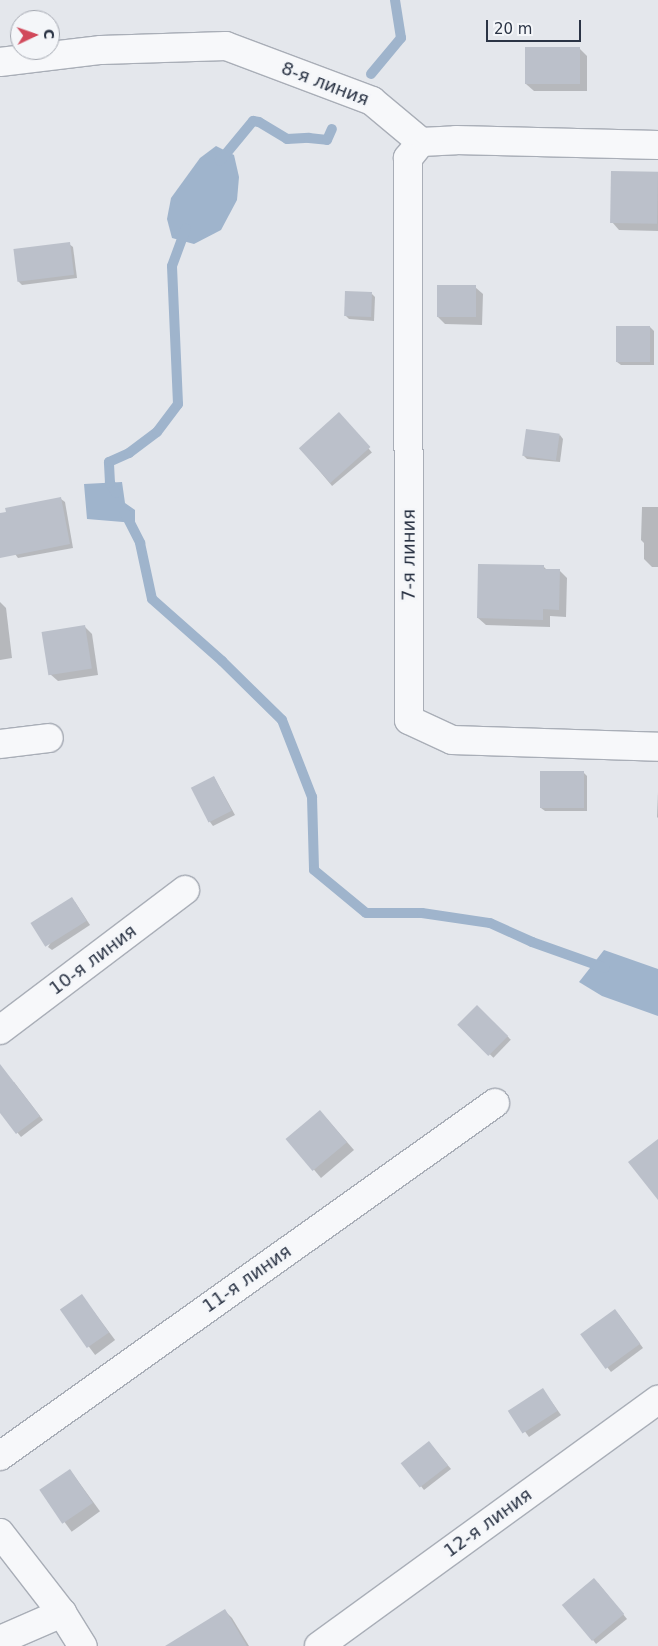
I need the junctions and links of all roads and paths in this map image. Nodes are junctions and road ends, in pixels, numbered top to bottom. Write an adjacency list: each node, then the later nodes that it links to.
1 (0, 62): 2 (street, 8-я линия)
2 (421, 142): 3 (street); 6 (street, 7-я линия)
3 (658, 145)
4 (49, 738): 5 (street)
5 (0, 744)
6 (658, 747)
7 (185, 890): 8 (street, 10-я линия)
8 (0, 1030)
9 (495, 1103): 11 (street, 11-я линия)
10 (658, 1400): 16 (street, 12-я линия)
11 (0, 1456)
12 (0, 1533): 13 (street)
13 (62, 1614): 14 (street); 15 (street)
14 (0, 1640)
15 (83, 1646)
16 (319, 1646)

